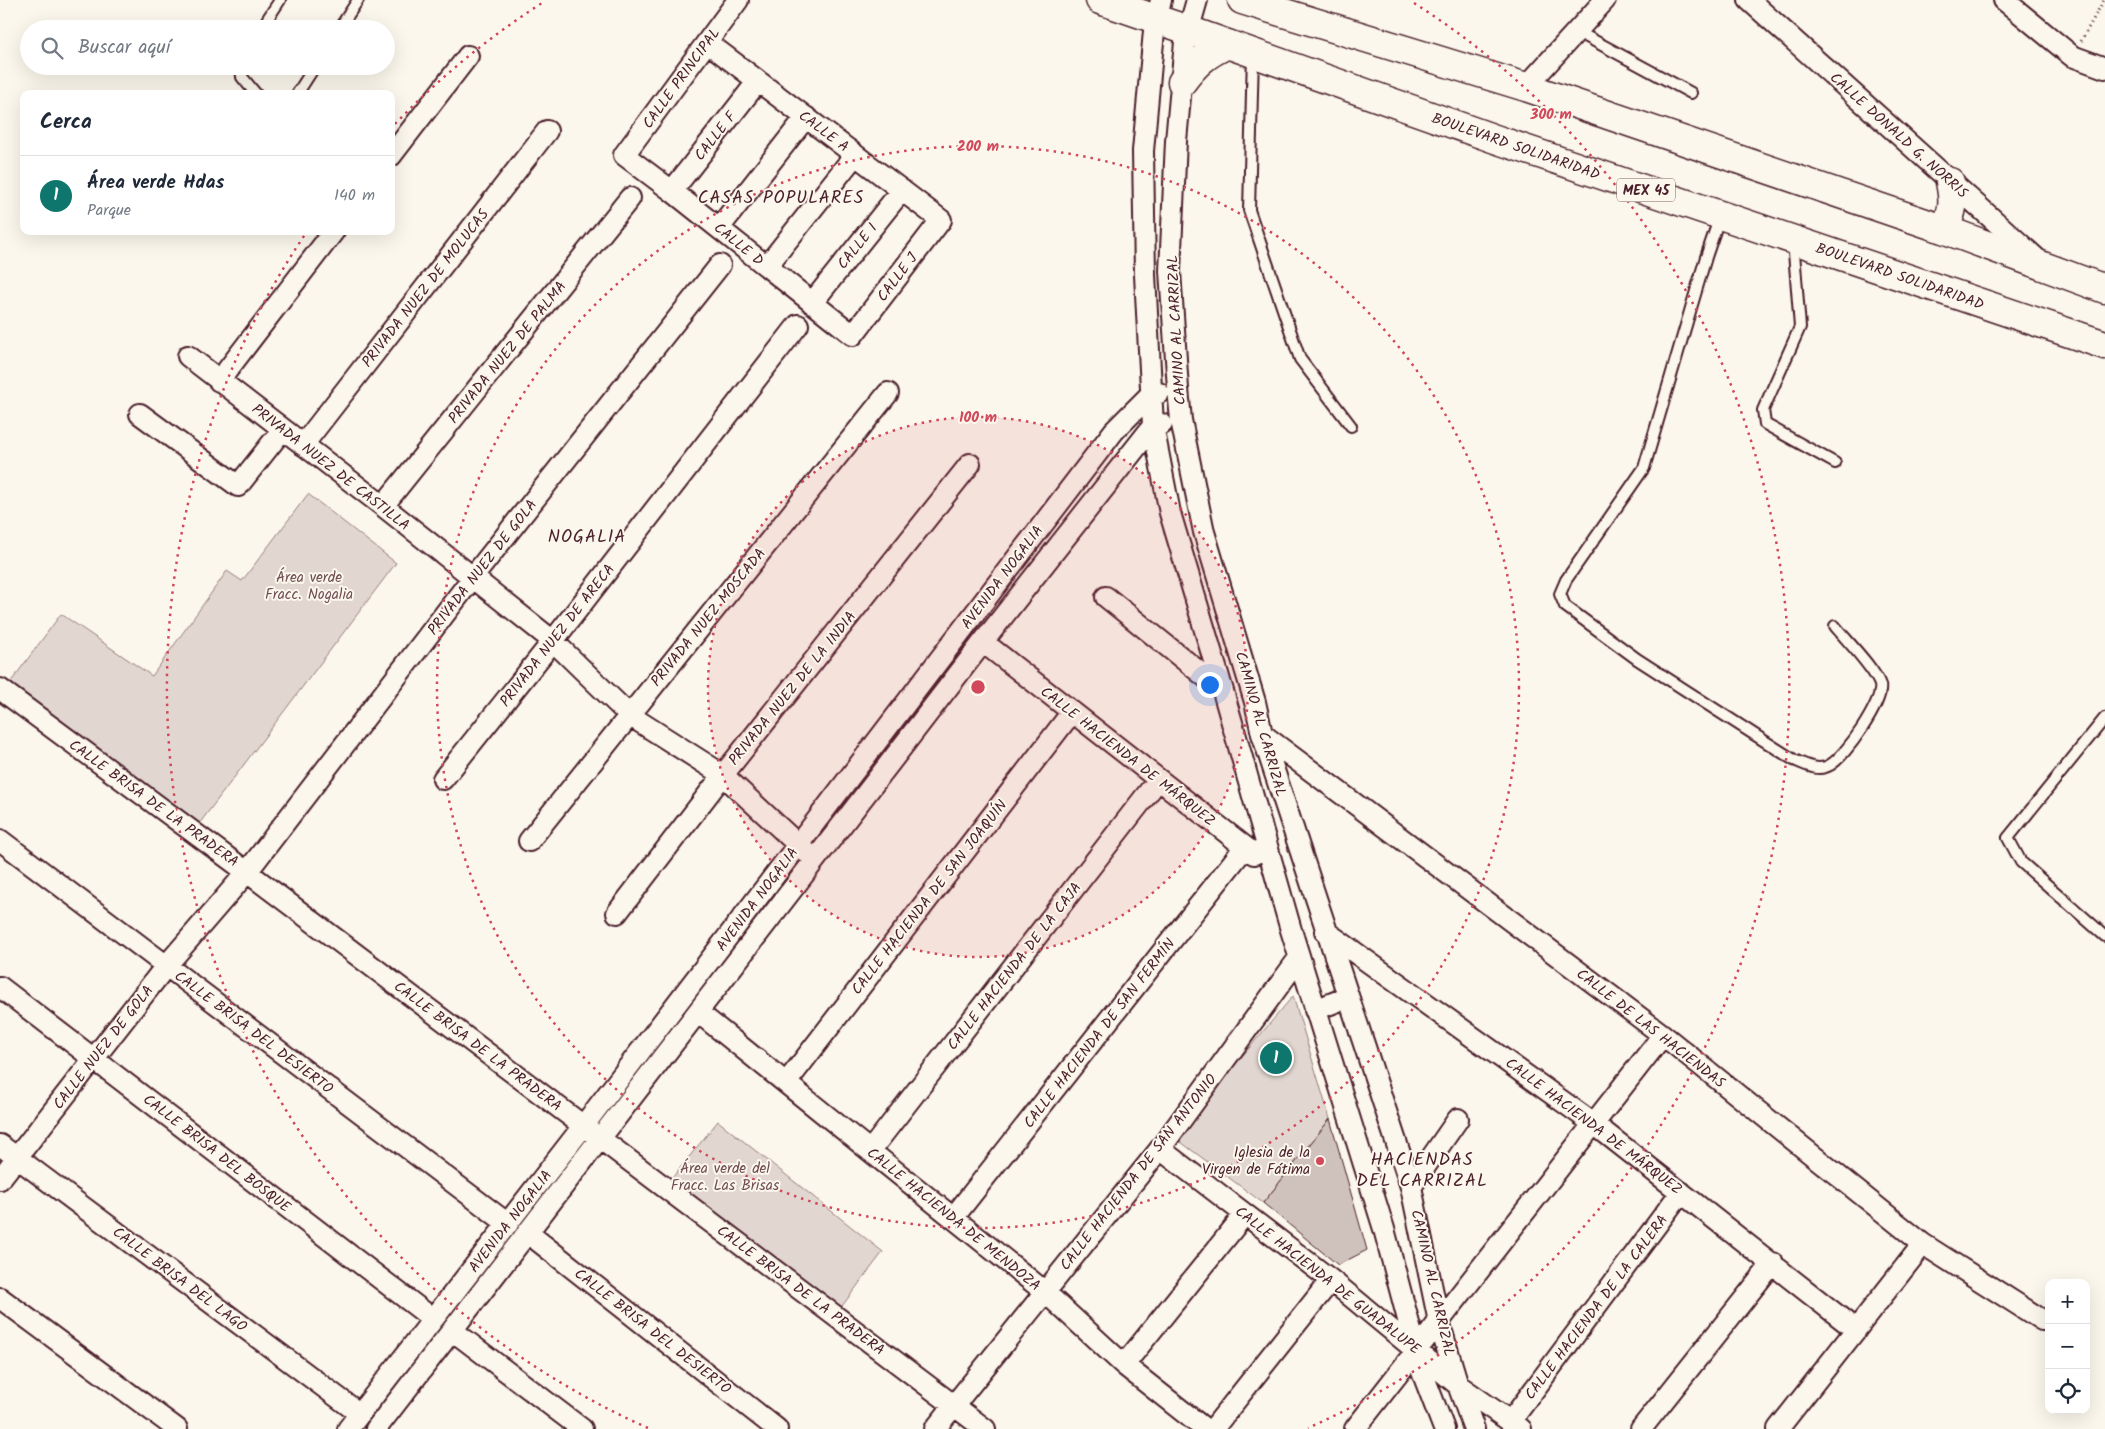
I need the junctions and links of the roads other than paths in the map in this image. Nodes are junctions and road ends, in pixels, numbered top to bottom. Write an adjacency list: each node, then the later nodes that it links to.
1 (280, 0): 11 (lane)
2 (358, 0): 12 (lane)
3 (738, 0): 15 (street, CALLE PRINCIPAL)
4 (1100, 0): 10 (highway, BOULEVARD SOLIDARIDAD / MEX 45)
5 (1198, 0): 13 (street, CAMINO AL CARRIZAL)
6 (1242, 0): 24 (highway)
7 (1606, 0): 14 (street)
8 (1749, 0): 33 (street, CALLE DONALD G. NORRIS)
9 (2004, 0): 19 (street)
10 (1158, 10): 13 (highway, BOULEVARD SOLIDARIDAD / MEX 45); 55 (street, CAMINO AL CARRIZAL)
11 (267, 20)
12 (345, 20)
13 (1188, 30): 16 (highway, BOULEVARD SOLIDARIDAD / MEX 45); 23 (street, CAMINO AL CARRIZAL)
14 (1578, 32): 24 (street); 27 (lane)
15 (708, 43): 22 (street, CALLE A); 31 (street, CALLE PRINCIPAL)
16 (1228, 44): 17 (highway, BOULEVARD SOLIDARIDAD / MEX 45); 23 (highway)
17 (1253, 53): 37 (highway, BOULEVARD SOLIDARIDAD / MEX 45); 59 (lane)
18 (468, 56): 30 (street)
19 (2105, 68)
20 (242, 75): 25 (lane)
21 (309, 75): 26 (lane)
22 (758, 81): 28 (street, CALLE A); 35 (street, CALLE F)
23 (1182, 82): 53 (street, CAMINO AL CARRIZAL)
24 (1526, 87): 40 (highway)
25 (253, 90)
26 (300, 90)
27 (1690, 93)
28 (806, 117): 32 (street, CALLE A); 39 (street)
29 (547, 131): 61 (street, PRIVADA NUEZ DE MOLUCAS)
30 (395, 151)
31 (624, 155): 35 (street, CALLE D)
32 (855, 155): 34 (street, CALLE A); 44 (street)
33 (1950, 182): 40 (highway); 45 (street, CALLE DONALD G. NORRIS)
34 (902, 190): 38 (street, CALLE A); 47 (street, CALLE I)
35 (672, 191): 39 (street, CALLE D)
36 (630, 198): 64 (street, PRIVADA NUEZ DE PALMA)
37 (1721, 215): 42 (highway, BOULEVARD SOLIDARIDAD / MEX 45); 67 (lane)
38 (941, 220): 49 (street, CALLE J)
39 (719, 228): 44 (street, CALLE D)
40 (1943, 230): 45 (highway)
41 (331, 235): 52 (street)
42 (1792, 239): 50 (highway, BOULEVARD SOLIDARIDAD / MEX 45); 62 (lane)
43 (720, 265): 65 (street, PRIVADA NUEZ DE GOLA)
44 (767, 266): 47 (street, CALLE D)
45 (2048, 269): 46 (highway)
46 (2105, 290)
47 (812, 303): 49 (street, CALLE D)
48 (798, 325): 68 (street, PRIVADA NUEZ DE ARECA)
49 (853, 335)
50 (2105, 345)
51 (188, 356): 52 (street, PRIVADA NUEZ DE CASTILLA)
52 (219, 381): 60 (street, PRIVADA NUEZ DE CASTILLA)
53 (1178, 389): 55 (street); 57 (street, CAMINO AL CARRIZAL)
54 (888, 394): 73 (street, PRIVADA NUEZ MOSCADA)
55 (1151, 394): 58 (street, CAMINO AL CARRIZAL); 81 (street, AVENIDA NOGALIA)
56 (140, 414): 60 (street)
57 (1181, 420): 58 (street); 75 (street, CAMINO AL CARRIZAL)
58 (1153, 426): 69 (street, AVENIDA NOGALIA); 71 (street, CAMINO AL CARRIZAL)
59 (1351, 426)
60 (283, 429): 61 (street, PRIVADA NUEZ DE CASTILLA)
61 (303, 446): 64 (street, PRIVADA NUEZ DE CASTILLA)
62 (1835, 463)
63 (970, 464): 76 (street, PRIVADA NUEZ DE LA INDIA)
64 (383, 506): 65 (street, PRIVADA NUEZ DE CASTILLA)
65 (473, 578): 68 (street, PRIVADA NUEZ DE CASTILLA); 85 (street, PRIVADA NUEZ DE GOLA)
66 (1106, 597): 71 (street)
67 (1835, 626)
68 (553, 641): 73 (street, PRIVADA NUEZ DE CASTILLA); 77 (street, PRIVADA NUEZ DE ARECA)
69 (983, 642): 72 (street, CALLE HACIENDA DE MÁRQUEZ); 83 (street, AVENIDA NOGALIA)
70 (0, 690): 85 (street, CALLE BRISA DE LA PRADERA)
71 (1223, 691): 84 (street, CAMINO AL CARRIZAL)
72 (1072, 712): 78 (street, CALLE HACIENDA DE MÁRQUEZ); 97 (street, CALLE HACIENDA DE SAN JOAQUÍN)
73 (629, 715): 76 (street, PRIVADA NUEZ DE CASTILLA); 80 (street, PRIVADA NUEZ MOSCADA)
74 (2105, 718): 88 (lane)
75 (1262, 734): 87 (street, CAMINO AL CARRIZAL); 95 (street, CALLE DE LAS HACIENDAS)
76 (723, 775): 81 (street, PRIVADA NUEZ DE CASTILLA); 86 (street, PRIVADA NUEZ DE LA INDIA)
77 (443, 779)
78 (1158, 780): 82 (street, CALLE HACIENDA DE MÁRQUEZ); 104 (street, CALLE HACIENDA DE LA CAJA)
79 (0, 840): 90 (street, CALLE BRISA DEL DESIERTO)
80 (529, 841)
81 (798, 845): 83 (street, PRIVADA NUEZ DE CASTILLA); 100 (street, AVENIDA NOGALIA)
82 (1245, 847): 84 (street, CALLE HACIENDA DE MÁRQUEZ); 110 (street, CALLE HACIENDA DE SAN FERMÍN)
83 (816, 860): 94 (street, AVENIDA NOGALIA)
84 (1273, 870): 89 (street, CAMINO AL CARRIZAL)
85 (247, 872): 90 (street, CALLE NUEZ DE GOLA); 100 (street, CALLE BRISA DE LA PRADERA)
86 (617, 913)
87 (1325, 931): 92 (street, CAMINO AL CARRIZAL); 99 (street, CALLE HACIENDA DE MÁRQUEZ)
88 (2105, 936)
89 (1299, 958): 93 (street, CAMINO AL CARRIZAL); 103 (street, CALLE HACIENDA DE SAN ANTONIO)
90 (166, 966): 96 (street, CALLE NUEZ DE GOLA); 111 (street, CALLE BRISA DEL DESIERTO)
91 (0, 987): 96 (street, CALLE BRISA DEL BOSQUE)
92 (1348, 997): 93 (street); 107 (street, CAMINO AL CARRIZAL)
93 (1315, 1010): 123 (street, CAMINO AL CARRIZAL)
94 (699, 1012): 97 (street, CALLE HACIENDA DE MENDOZA); 101 (street, AVENIDA NOGALIA)
95 (1663, 1035): 99 (street); 113 (street, CALLE DE LAS HACIENDAS)
96 (94, 1059): 105 (street, CALLE NUEZ DE GOLA); 118 (street, CALLE BRISA DEL BOSQUE)
97 (786, 1082): 104 (street, CALLE HACIENDA DE MENDOZA)
98 (1458, 1119): 107 (street)
99 (1594, 1124): 108 (street, CALLE HACIENDA DE MÁRQUEZ); 120 (street)
100 (584, 1125): 101 (street, CALLE BRISA DE LA PRADERA); 111 (street, AVENIDA NOGALIA)
101 (600, 1138): 112 (street, AVENIDA NOGALIA); 126 (street, CALLE BRISA DE LA PRADERA)
102 (0, 1145): 105 (street, CALLE BRISA DEL LAGO)
103 (1160, 1148): 109 (street, CALLE HACIENDA DE GUADALUPE); 116 (street, CALLE HACIENDA DE SAN ANTONIO)
104 (870, 1151): 110 (street, CALLE HACIENDA DE MENDOZA)
105 (17, 1157): 106 (street, CALLE NUEZ DE GOLA); 127 (street, CALLE BRISA DEL LAGO)
106 (0, 1179)
107 (1411, 1187): 120 (street, CAMINO AL CARRIZAL)
108 (1682, 1192): 114 (street, CALLE HACIENDA DE MÁRQUEZ); 128 (street, CALLE HACIENDA DE LA CALERA)
109 (1245, 1214): 115 (street, CALLE HACIENDA DE GUADALUPE); 124 (street)
110 (953, 1218): 116 (street, CALLE HACIENDA DE MENDOZA)
111 (508, 1224): 118 (street, AVENIDA NOGALIA)
112 (528, 1233): 121 (street, AVENIDA NOGALIA); 132 (street, CALLE BRISA DEL DESIERTO)
113 (1923, 1244): 119 (street, CALLE DE LAS HACIENDAS); 122 (street)
114 (1772, 1263): 122 (street, CALLE HACIENDA DE MÁRQUEZ); 140 (street)
115 (1331, 1280): 123 (street, CALLE HACIENDA DE GUADALUPE); 136 (street)
116 (1045, 1292): 124 (street, CALLE HACIENDA DE MENDOZA); 126 (street, CALLE HACIENDA DE SAN ANTONIO)
117 (0, 1298): 130 (street)
118 (433, 1319): 127 (street, AVENIDA NOGALIA)
119 (2042, 1320)
120 (1439, 1322): 123 (street); 125 (street, CAMINO AL CARRIZAL)
121 (452, 1330): 129 (street, AVENIDA NOGALIA); 131 (street)
122 (1856, 1330): 141 (street)
123 (1416, 1349): 125 (street, CALLE HACIENDA DE GUADALUPE); 137 (street); 138 (street, CAMINO AL CARRIZAL)
124 (1124, 1365): 135 (street, CALLE HACIENDA DE MENDOZA)
125 (1458, 1386): 128 (street, CALLE HACIENDA DE GUADALUPE); 139 (street, CAMINO AL CARRIZAL)
126 (953, 1406): 133 (street, CALLE HACIENDA DE SAN ANTONIO); 134 (street, CALLE BRISA DE LA PRADERA)
127 (354, 1421)
128 (1516, 1425)
129 (379, 1428)
130 (177, 1429)
131 (582, 1429)
132 (777, 1429)
133 (935, 1429)
134 (985, 1429)
135 (1205, 1429)
136 (1214, 1429)
137 (1355, 1429)
138 (1444, 1429)
139 (1474, 1429)
140 (1640, 1429)
141 (1778, 1429)

